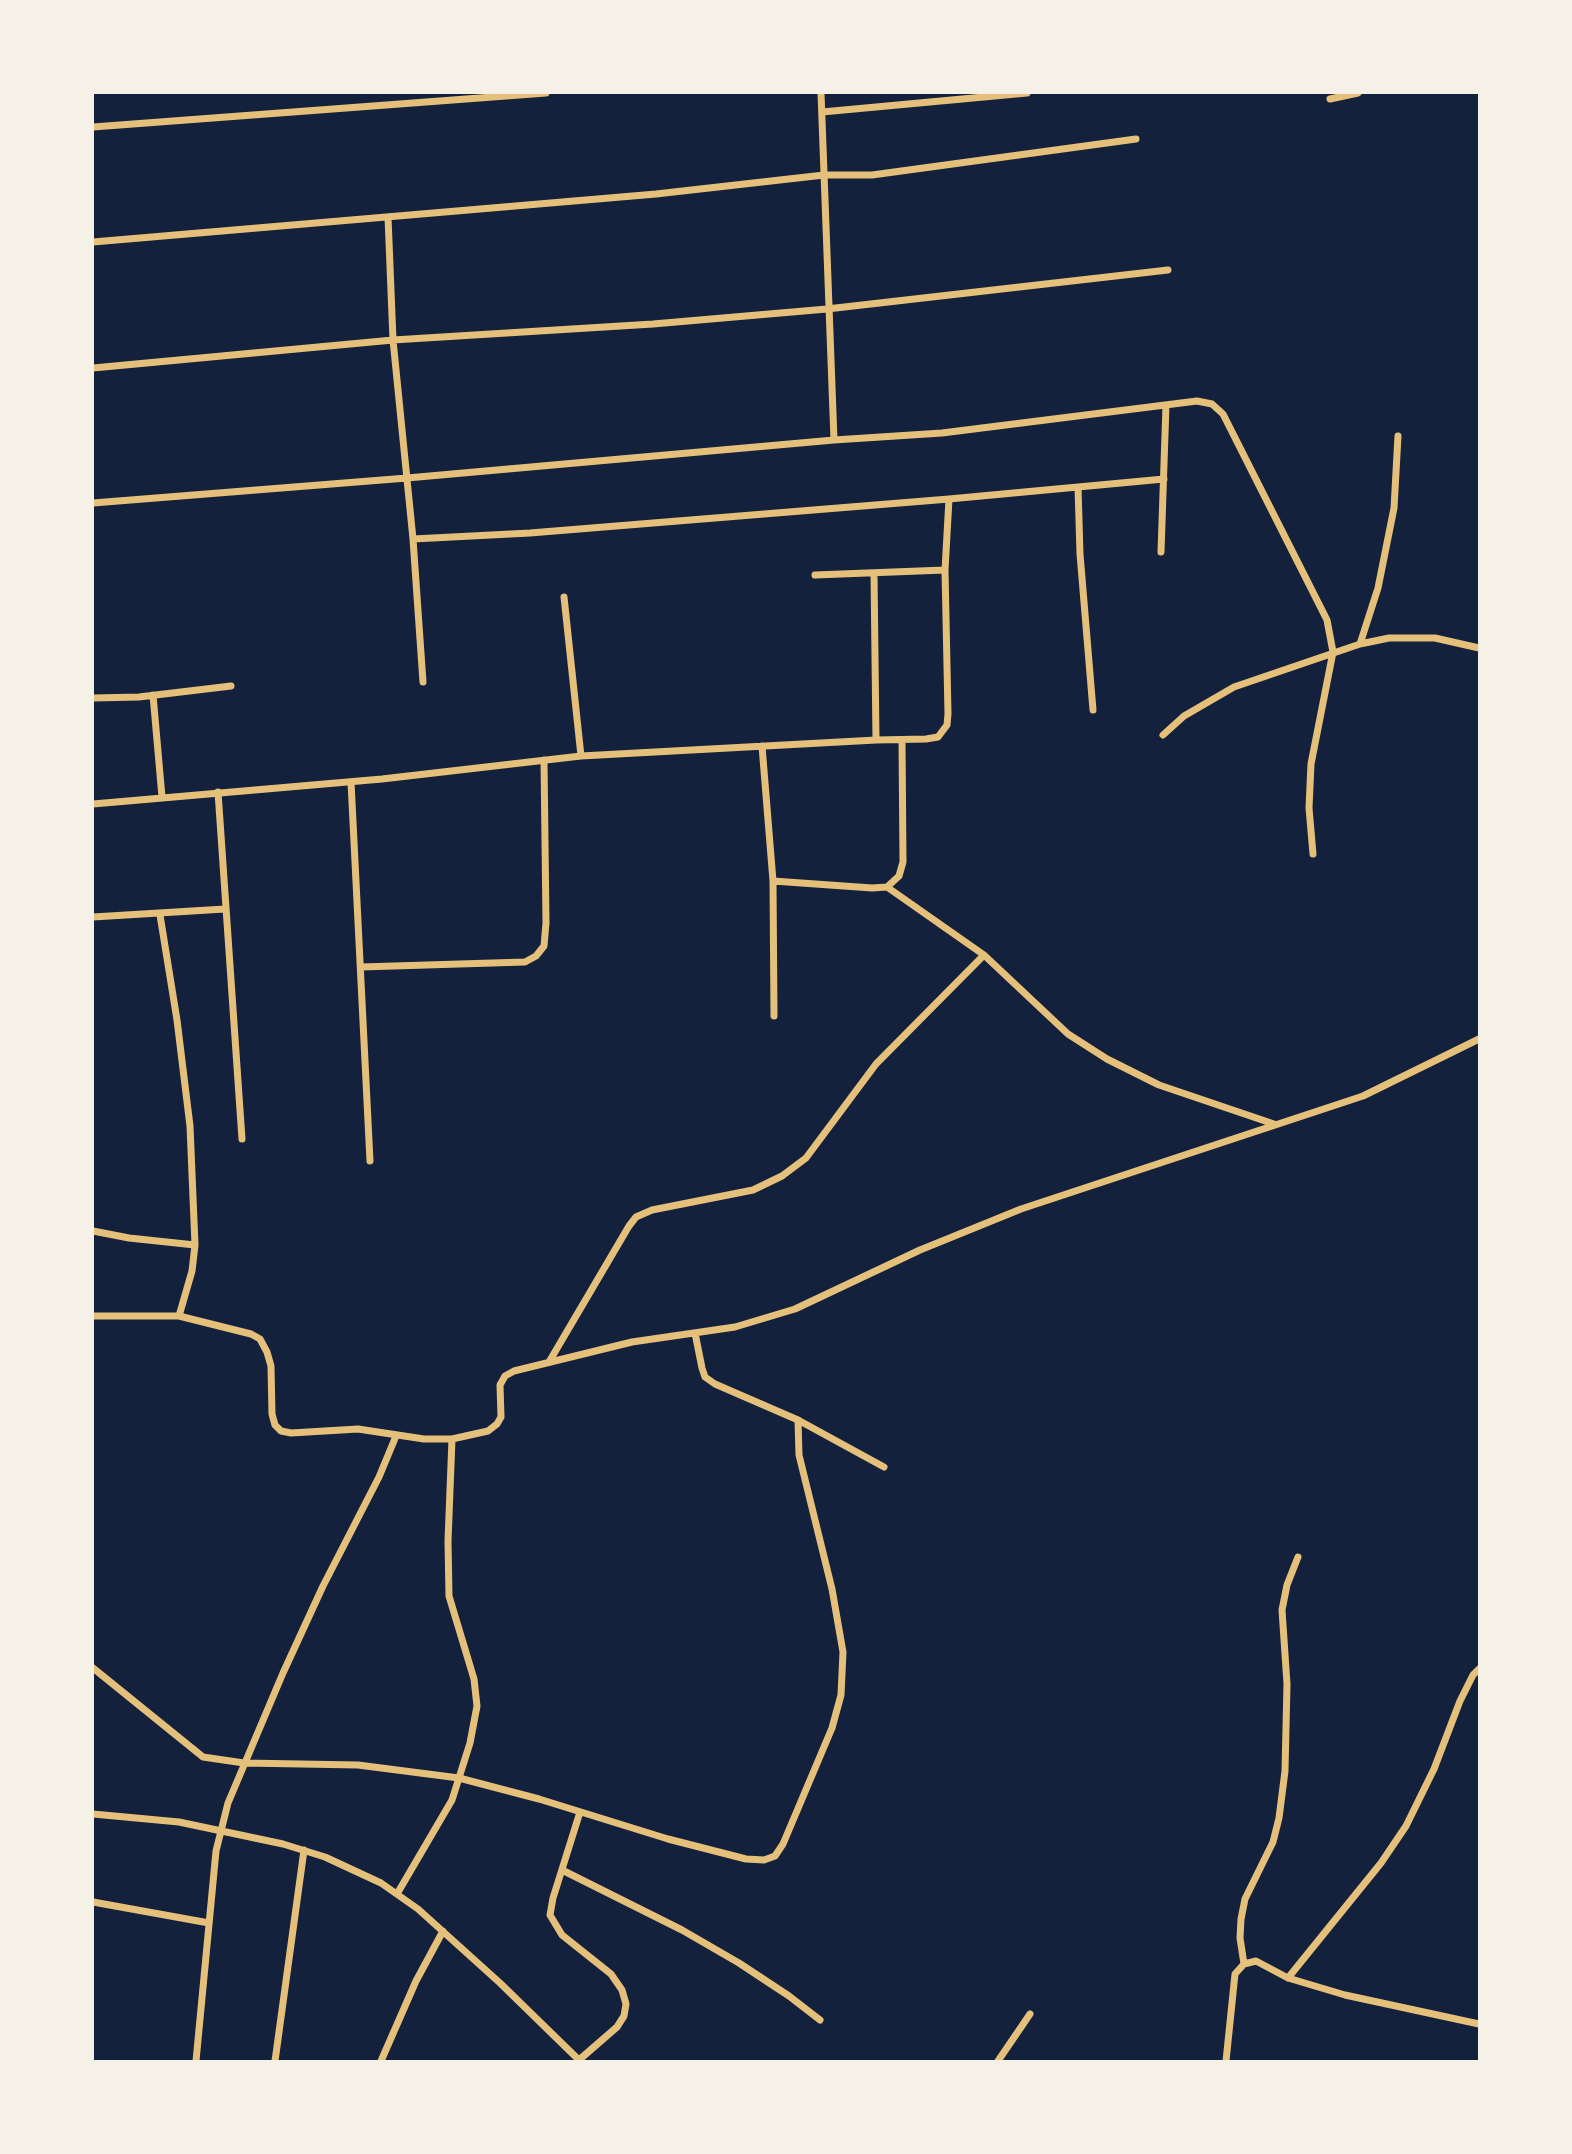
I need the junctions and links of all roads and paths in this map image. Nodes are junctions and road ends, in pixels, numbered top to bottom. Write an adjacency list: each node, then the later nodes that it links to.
1 (546, 93): 7 (street)
2 (821, 93): 6 (street)
3 (1027, 93): 6 (street)
4 (1358, 93): 5 (street)
5 (1330, 99)
6 (822, 112): 9 (street)
7 (93, 127)
8 (1136, 139): 9 (street)
9 (824, 175): 10 (street); 13 (street)
10 (387, 217): 11 (street); 14 (street)
11 (93, 242)
12 (1168, 270): 13 (street)
13 (827, 309): 14 (street); 18 (street)
14 (393, 340): 15 (street); 19 (street)
15 (93, 368)
16 (1166, 405): 18 (street); 20 (street); 32 (street)
17 (1398, 436): 30 (street)
18 (834, 440): 19 (street)
19 (407, 478): 23 (street); 24 (street)
20 (1164, 479): 21 (street); 25 (street)
21 (1078, 487): 22 (street); 37 (street)
22 (949, 499): 24 (street); 26 (street)
23 (93, 503)
24 (413, 539): 33 (street)
25 (1161, 552)
26 (945, 570): 27 (street); 40 (street)
27 (874, 573): 28 (street); 39 (street)
28 (815, 575)
29 (564, 597): 42 (street)
30 (1360, 644): 31 (street); 32 (street)
31 (1479, 648)
32 (1333, 652): 38 (street); 48 (street)
33 (423, 682)
34 (231, 686): 35 (street)
35 (153, 695): 36 (street); 46 (street)
36 (93, 698)
37 (1093, 710)
38 (1163, 735)
39 (876, 740): 40 (street); 41 (street)
40 (902, 740): 50 (street)
41 (762, 746): 42 (street); 49 (street)
42 (580, 756): 43 (street)
43 (544, 760): 44 (street); 55 (street)
44 (351, 782): 45 (street); 55 (street)
45 (218, 792): 46 (street); 51 (street)
46 (162, 797): 47 (street)
47 (93, 804)
48 (1312, 854)
49 (773, 881): 50 (street); 56 (street)
50 (887, 887): 54 (street)
51 (225, 909): 52 (street); 59 (street)
52 (160, 915): 53 (street); 62 (street)
53 (93, 917)
54 (984, 955): 58 (street); 66 (street)
55 (361, 967): 60 (street)
56 (774, 1016)
57 (1479, 1039): 58 (street)
58 (1274, 1124): 65 (street)
59 (242, 1139)
60 (370, 1161)
61 (93, 1231): 62 (street)
62 (195, 1245): 64 (street)
63 (93, 1316): 64 (street)
64 (178, 1317): 68 (street)
65 (695, 1333): 66 (street); 67 (street)
66 (549, 1362): 69 (street)
67 (798, 1420): 70 (street); 76 (street)
68 (396, 1436): 69 (street); 74 (street)
69 (452, 1439): 75 (street)
70 (884, 1467)
71 (1298, 1557): 85 (street)
72 (93, 1668): 74 (street)
73 (1479, 1669): 86 (street)
74 (244, 1763): 75 (street); 78 (street)
75 (459, 1778): 76 (street); 81 (street)
76 (580, 1812): 80 (street)
77 (93, 1814): 78 (street)
78 (220, 1829): 79 (street); 83 (street)
79 (304, 1850): 81 (street); 91 (street)
80 (562, 1870): 88 (street); 93 (street)
81 (397, 1894): 84 (street)
82 (93, 1902): 83 (street)
83 (209, 1923): 90 (street)
84 (443, 1931): 92 (street); 93 (street)
85 (1244, 1964): 86 (street); 95 (street)
86 (1288, 1978): 89 (street)
87 (1030, 2014): 94 (street)
88 (820, 2020)
89 (1479, 2024)
90 (196, 2061)
91 (275, 2061)
92 (381, 2061)
93 (579, 2061)
94 (998, 2061)
95 (1226, 2061)

